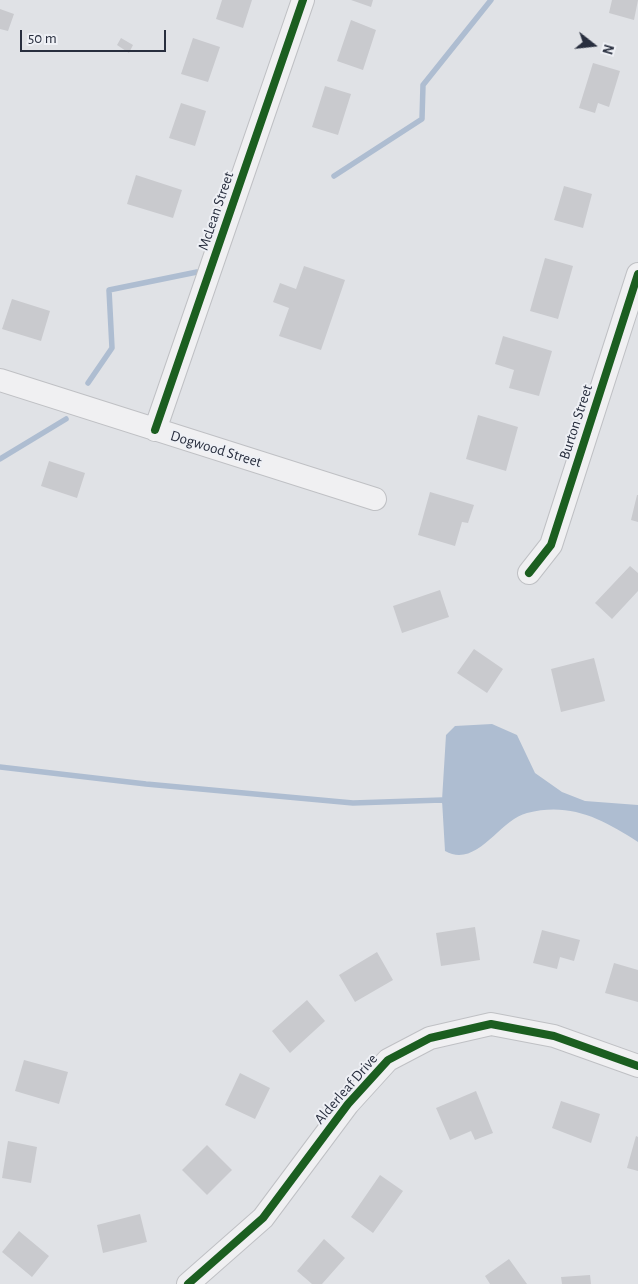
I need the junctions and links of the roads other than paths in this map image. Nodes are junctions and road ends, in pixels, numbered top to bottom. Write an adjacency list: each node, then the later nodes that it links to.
1 (303, 0): 4 (street, McLean Street)
2 (638, 274): 6 (street, Burton Street)
3 (0, 380): 4 (street, Dogwood Street)
4 (155, 430): 5 (street, Dogwood Street)
5 (375, 499)
6 (529, 573)
7 (638, 1066): 8 (street, Alderleaf Drive)
8 (188, 1284)

